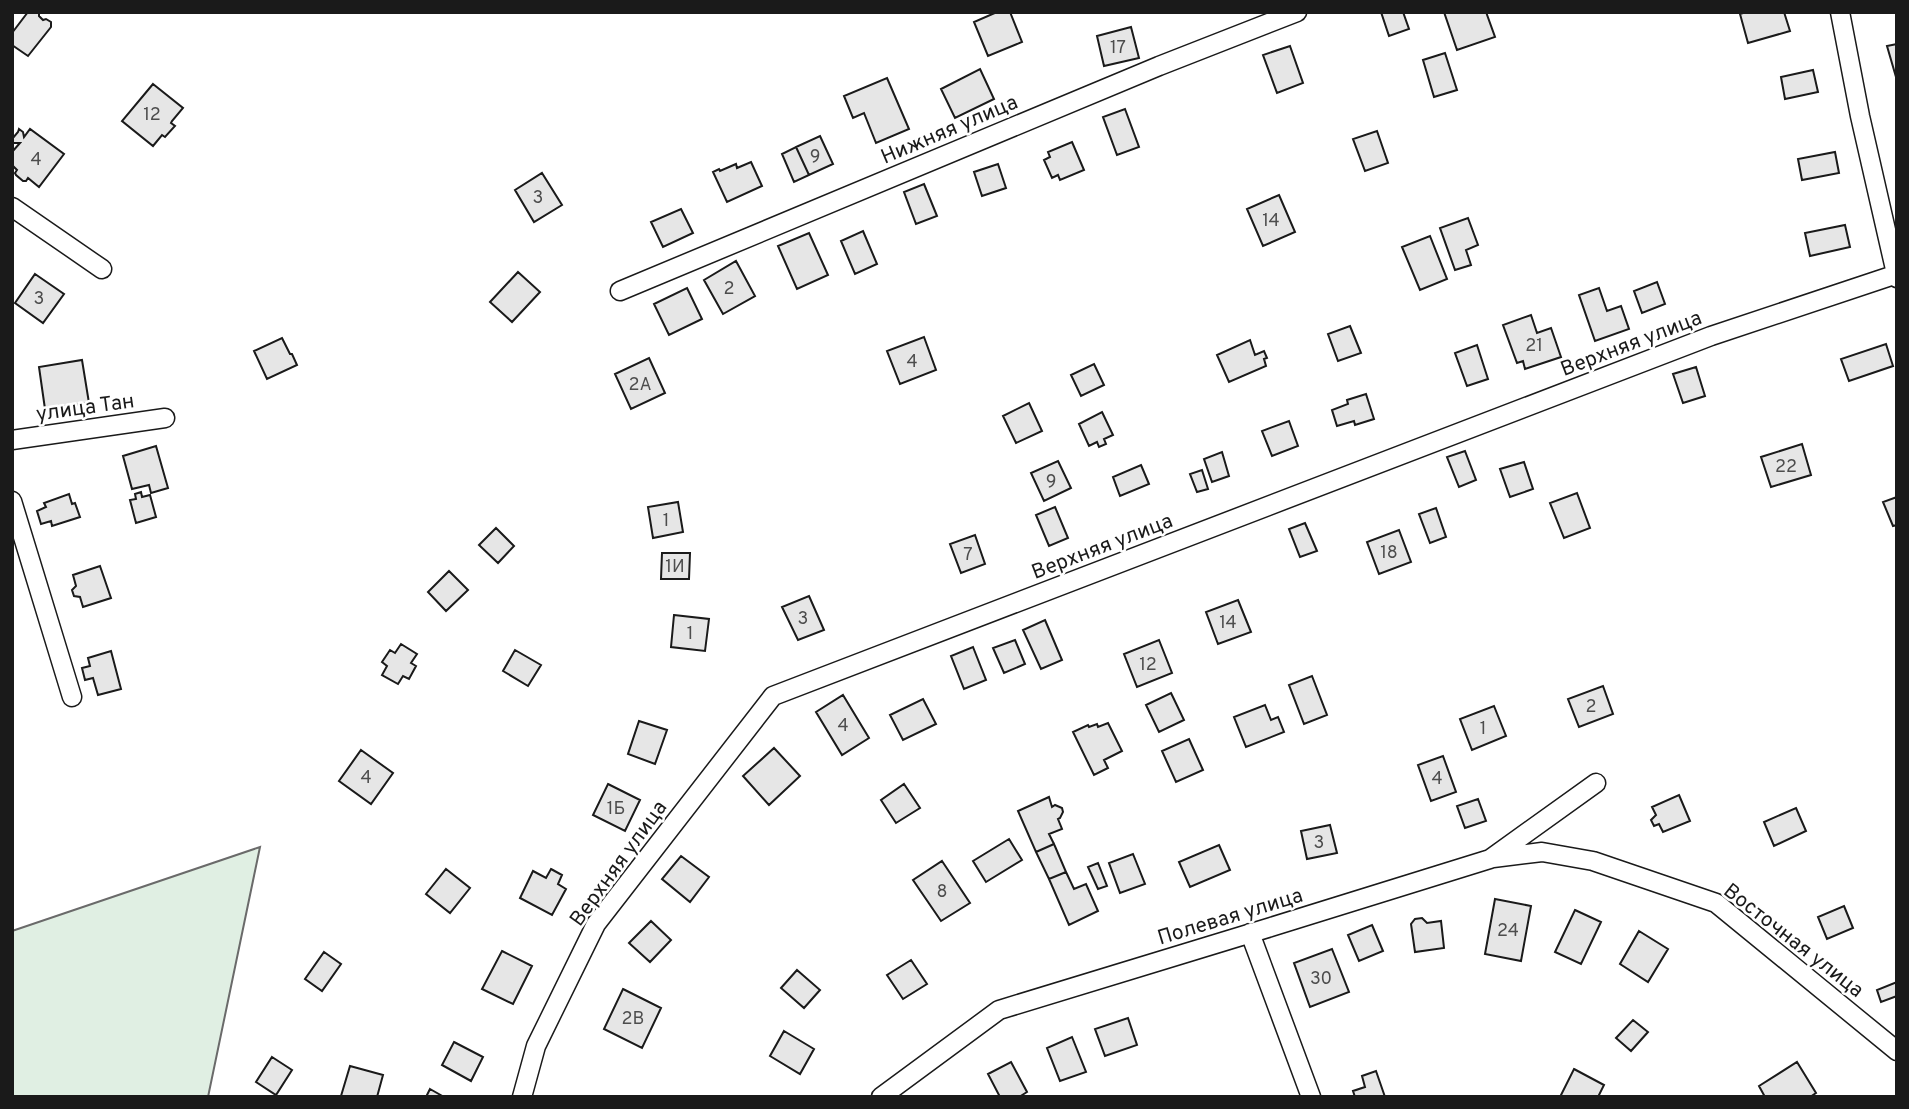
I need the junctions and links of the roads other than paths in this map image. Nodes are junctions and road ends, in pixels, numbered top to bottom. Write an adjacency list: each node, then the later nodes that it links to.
1 (1297, 12): 6 (street, Нижняя улица)
2 (1840, 12): 5 (street)
3 (12, 207): 4 (street)
4 (102, 270)
5 (1896, 275): 15 (street, Верхняя улица)
6 (620, 291)
7 (165, 418): 8 (street, улица Тан)
8 (12, 440)
9 (12, 501): 10 (street)
10 (72, 697)
11 (1596, 783): 12 (street, Полевая улица)
12 (1490, 859): 13 (street, Полевая улица); 14 (street, Восточная улица)
13 (1250, 933): 16 (street, Полевая улица); 17 (street)
14 (1897, 1051)
15 (522, 1097)
16 (881, 1097)
17 (1311, 1097)

